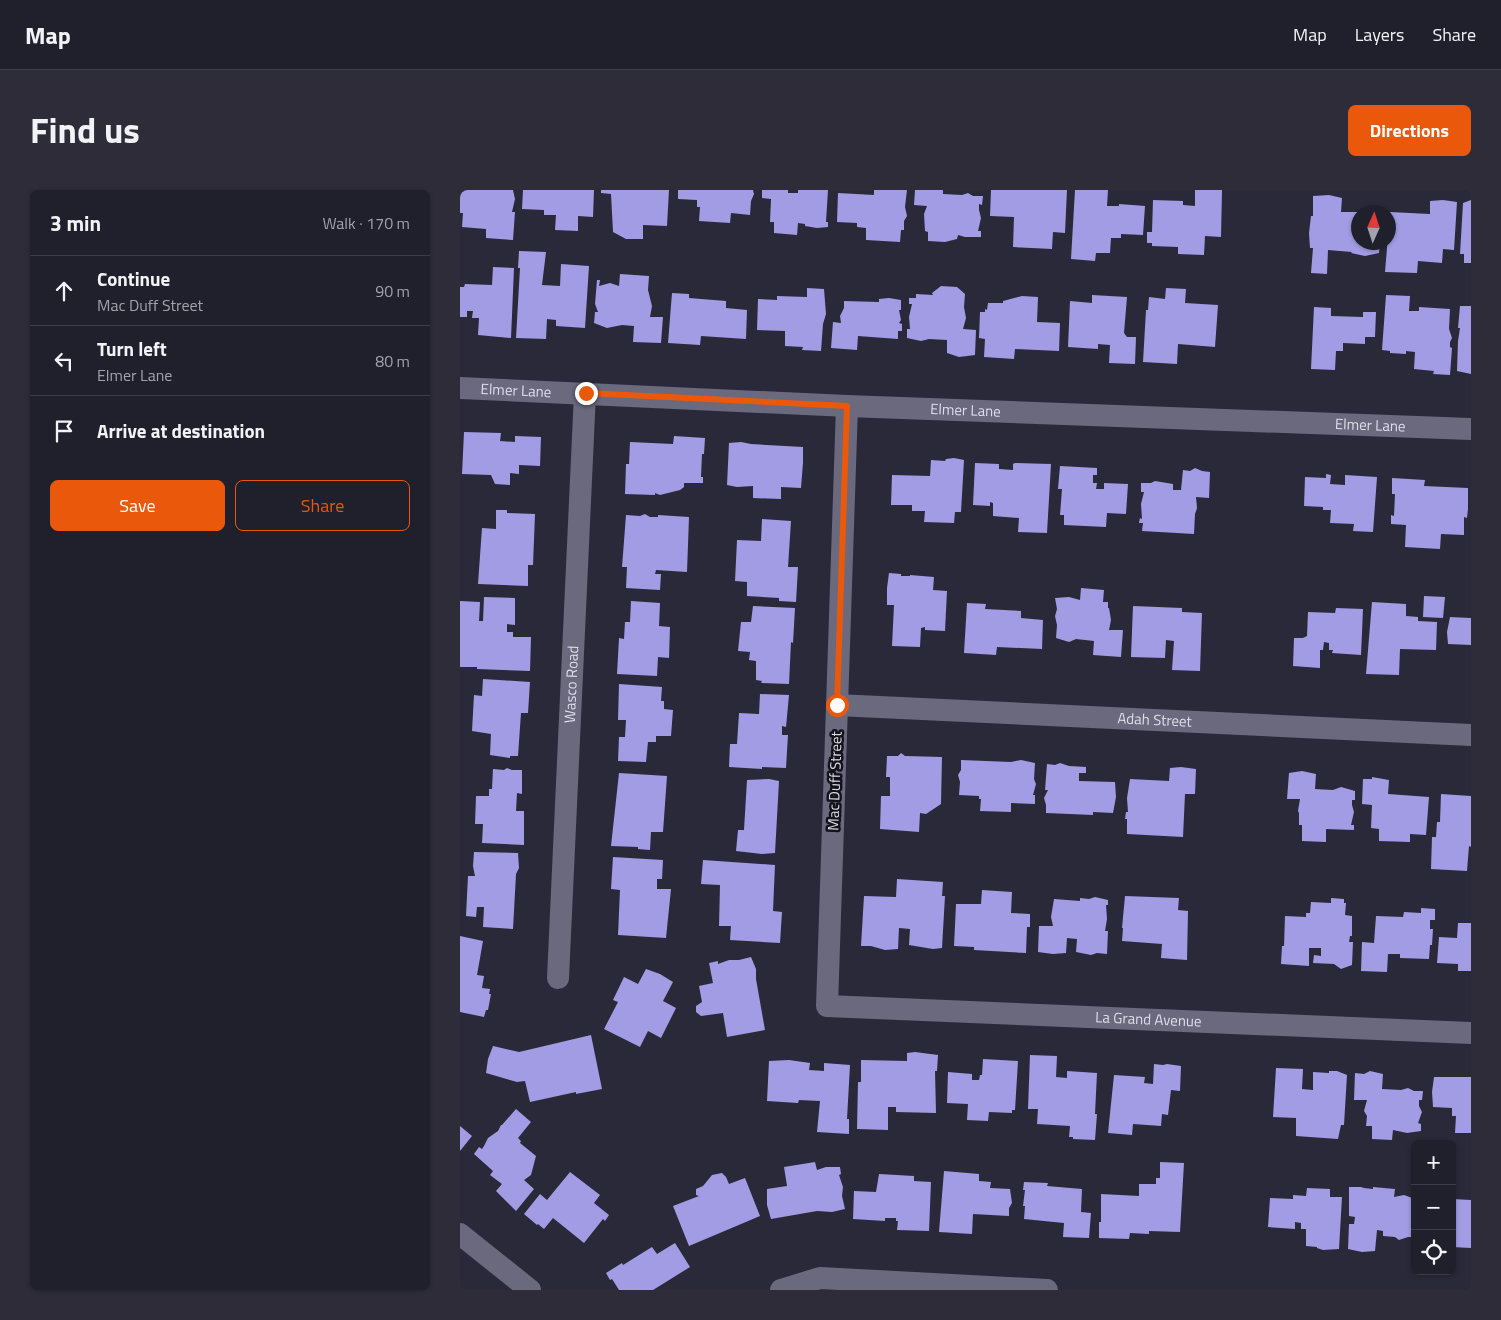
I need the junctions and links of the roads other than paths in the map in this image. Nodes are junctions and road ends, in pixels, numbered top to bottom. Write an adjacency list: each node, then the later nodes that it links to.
1 (460, 388): 2 (street, Elmer Lane)
2 (586, 393): 3 (street, Elmer Lane); 7 (street, Wasco Road)
3 (847, 406): 4 (street, Elmer Lane); 5 (street, Mac Duff Street)
4 (1471, 429)
5 (837, 705): 6 (street, Adah Street); 8 (street, Mac Duff Street)
6 (1471, 735)
7 (558, 978)
8 (827, 1006): 9 (street, La Grand Avenue)
9 (1471, 1034)
10 (460, 1234): 11 (street)
11 (530, 1290)
12 (781, 1290): 13 (street)
13 (1047, 1290)

